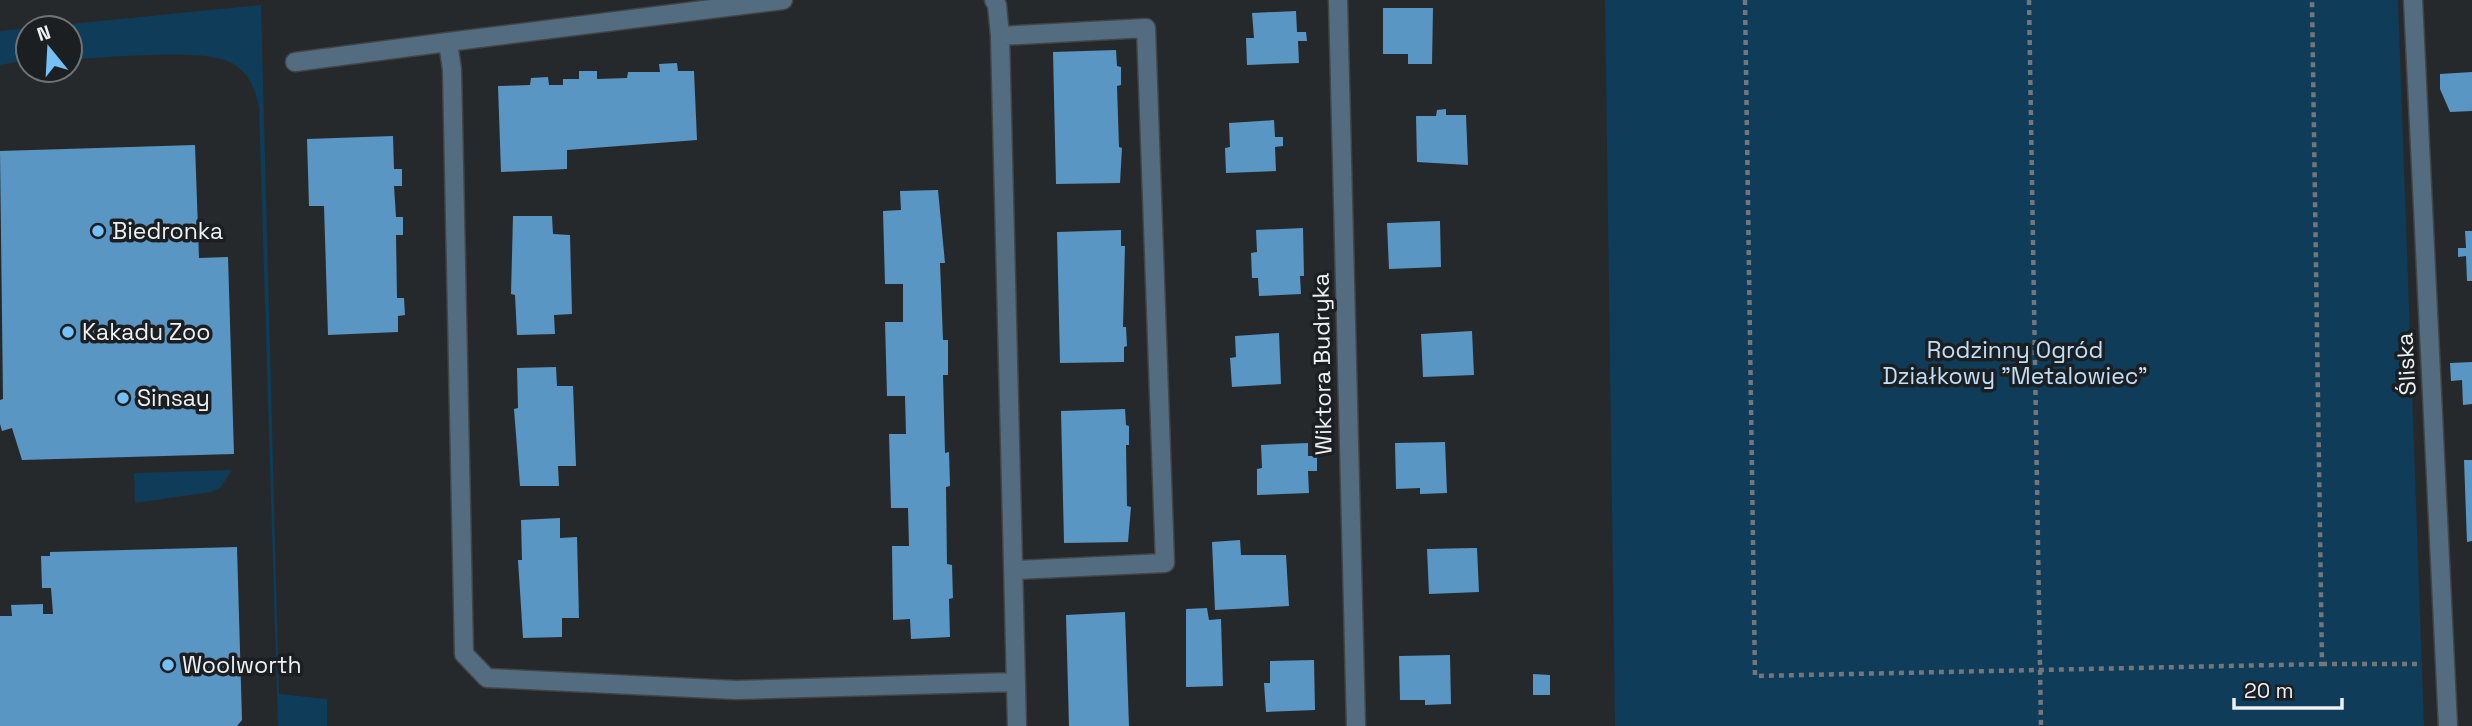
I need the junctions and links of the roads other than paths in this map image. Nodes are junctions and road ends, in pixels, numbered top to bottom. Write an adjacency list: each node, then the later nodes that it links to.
1 (783, 0): 6 (street)
2 (994, 0): 5 (street)
3 (1338, 0): 11 (street, Wiktora Budryka)
4 (2413, 0): 12 (street, Śliska)
5 (1000, 36): 8 (street); 8 (street)
6 (449, 42): 7 (street); 9 (street)
7 (295, 62)
8 (1014, 570): 9 (street)
9 (1016, 682): 10 (street)
10 (1017, 726)
11 (1356, 726)
12 (2448, 726)

